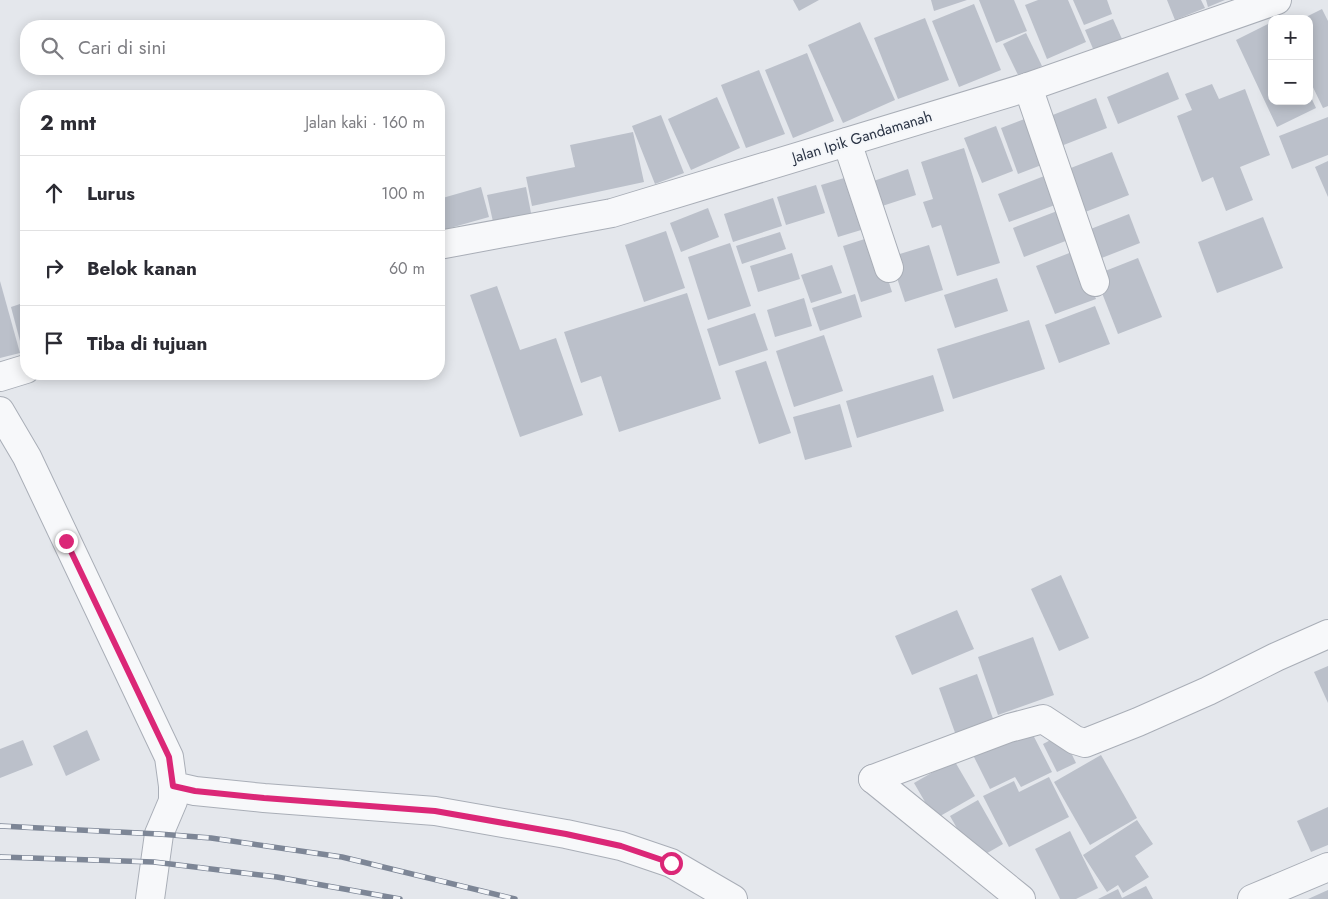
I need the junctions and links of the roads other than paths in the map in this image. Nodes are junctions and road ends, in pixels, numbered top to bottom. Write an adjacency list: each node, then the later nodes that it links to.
1 (1263, 3): 2 (street, Jalan Ipik Gandamanah)
2 (1028, 87): 3 (street, Jalan Ipik Gandamanah); 6 (street)
3 (847, 142): 4 (street, Jalan Ipik Gandamanah); 5 (street)
4 (445, 244)
5 (889, 268)
6 (1095, 282)
7 (20, 371): 8 (street)
8 (0, 377)
9 (0, 411): 11 (street)
10 (1328, 634): 15 (street)
11 (173, 786): 13 (street); 14 (street)
12 (1328, 867): 16 (street)
13 (150, 899)
14 (733, 899)
15 (1021, 899)
16 (1252, 899)

